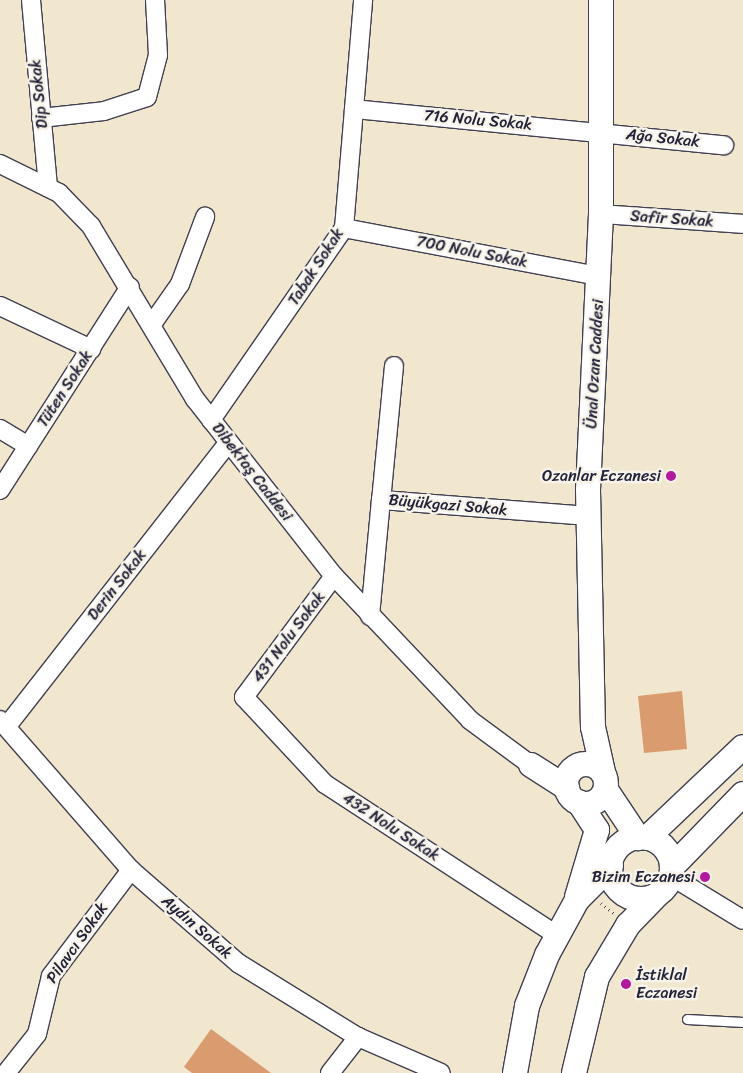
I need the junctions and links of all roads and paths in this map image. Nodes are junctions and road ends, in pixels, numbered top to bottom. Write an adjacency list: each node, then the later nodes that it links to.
1 (31, 0): 6 (street, Dip Sokak)
2 (156, 0): 6 (street)
3 (363, 0): 5 (street, Tabak Sokak)
4 (601, 0): 7 (main road, Ünal Ozan Caddesi)
5 (354, 109): 7 (street, 716 Nolu Sokak); 14 (street, Tabak Sokak)
6 (41, 118): 10 (street, Dip Sokak)
7 (602, 132): 8 (street, Ağa Sokak); 11 (main road, Ünal Ozan Caddesi)
8 (724, 145)
9 (0, 164): 10 (street, Dibektaş Caddesi)
10 (48, 187): 16 (street, Dibektaş Caddesi)
11 (601, 214): 13 (street, Safir Sokak); 15 (main road, Ünal Ozan Caddesi)
12 (205, 217): 18 (street)
13 (743, 224)
14 (344, 228): 15 (street, 700 Nolu Sokak); 21 (street, Tabak Sokak)
15 (599, 276): 27 (main road, Ünal Ozan Caddesi)
16 (130, 287): 18 (street, Dibektaş Caddesi); 19 (street, Tüten Sokak)
17 (0, 306): 19 (street)
18 (152, 324): 21 (street, Dibektaş Caddesi)
19 (91, 349): 24 (street, Tüten Sokak)
20 (394, 366): 26 (street, Büyükgazi Sokak)
21 (211, 420): 23 (street, Dibektaş Caddesi)
22 (0, 429): 24 (street)
23 (227, 444): 28 (street, Dibektaş Caddesi); 31 (street, Derin Sokak)
24 (28, 446): 25 (street, Tüten Sokak)
25 (0, 490)
26 (381, 500): 27 (street, Büyükgazi Sokak); 29 (street)
27 (589, 516): 32 (main road, Ünal Ozan Caddesi)
28 (334, 576): 29 (street, Dibektaş Caddesi); 30 (street, 431 Nolu Sokak)
29 (370, 616): 34 (street, Dibektaş Caddesi)
30 (244, 697): 47 (street, 432 Nolu Sokak)
31 (3, 723): 41 (street, Aydın Sokak)
32 (593, 727): 35 (main road); 36 (main road)
33 (743, 747): 39 (main road)
34 (531, 766): 35 (main road)
35 (574, 781): 36 (main road); 36 (main road); 38 (main road)
36 (604, 781): 39 (main road)
37 (743, 794): 42 (main road)
38 (597, 830): 40 (main road); 43 (main road)
39 (642, 838): 40 (main road); 42 (main road)
40 (611, 863): 43 (main road); 44 (main road)
41 (131, 870): 50 (street, Aydın Sokak); 51 (street, Pilavcı Sokak)
42 (672, 871): 44 (main road); 45 (street)
43 (581, 895): 46 (path); 47 (main road)
44 (656, 896): 46 (main road)
45 (743, 920)
46 (628, 925): 55 (main road)
47 (558, 935): 54 (main road)
48 (687, 1018): 49 (lane)
49 (743, 1022)
50 (358, 1037): 52 (street); 53 (street, Aydın Sokak)
51 (6, 1073)
52 (330, 1073)
53 (441, 1073)
54 (514, 1073)
55 (574, 1073)

